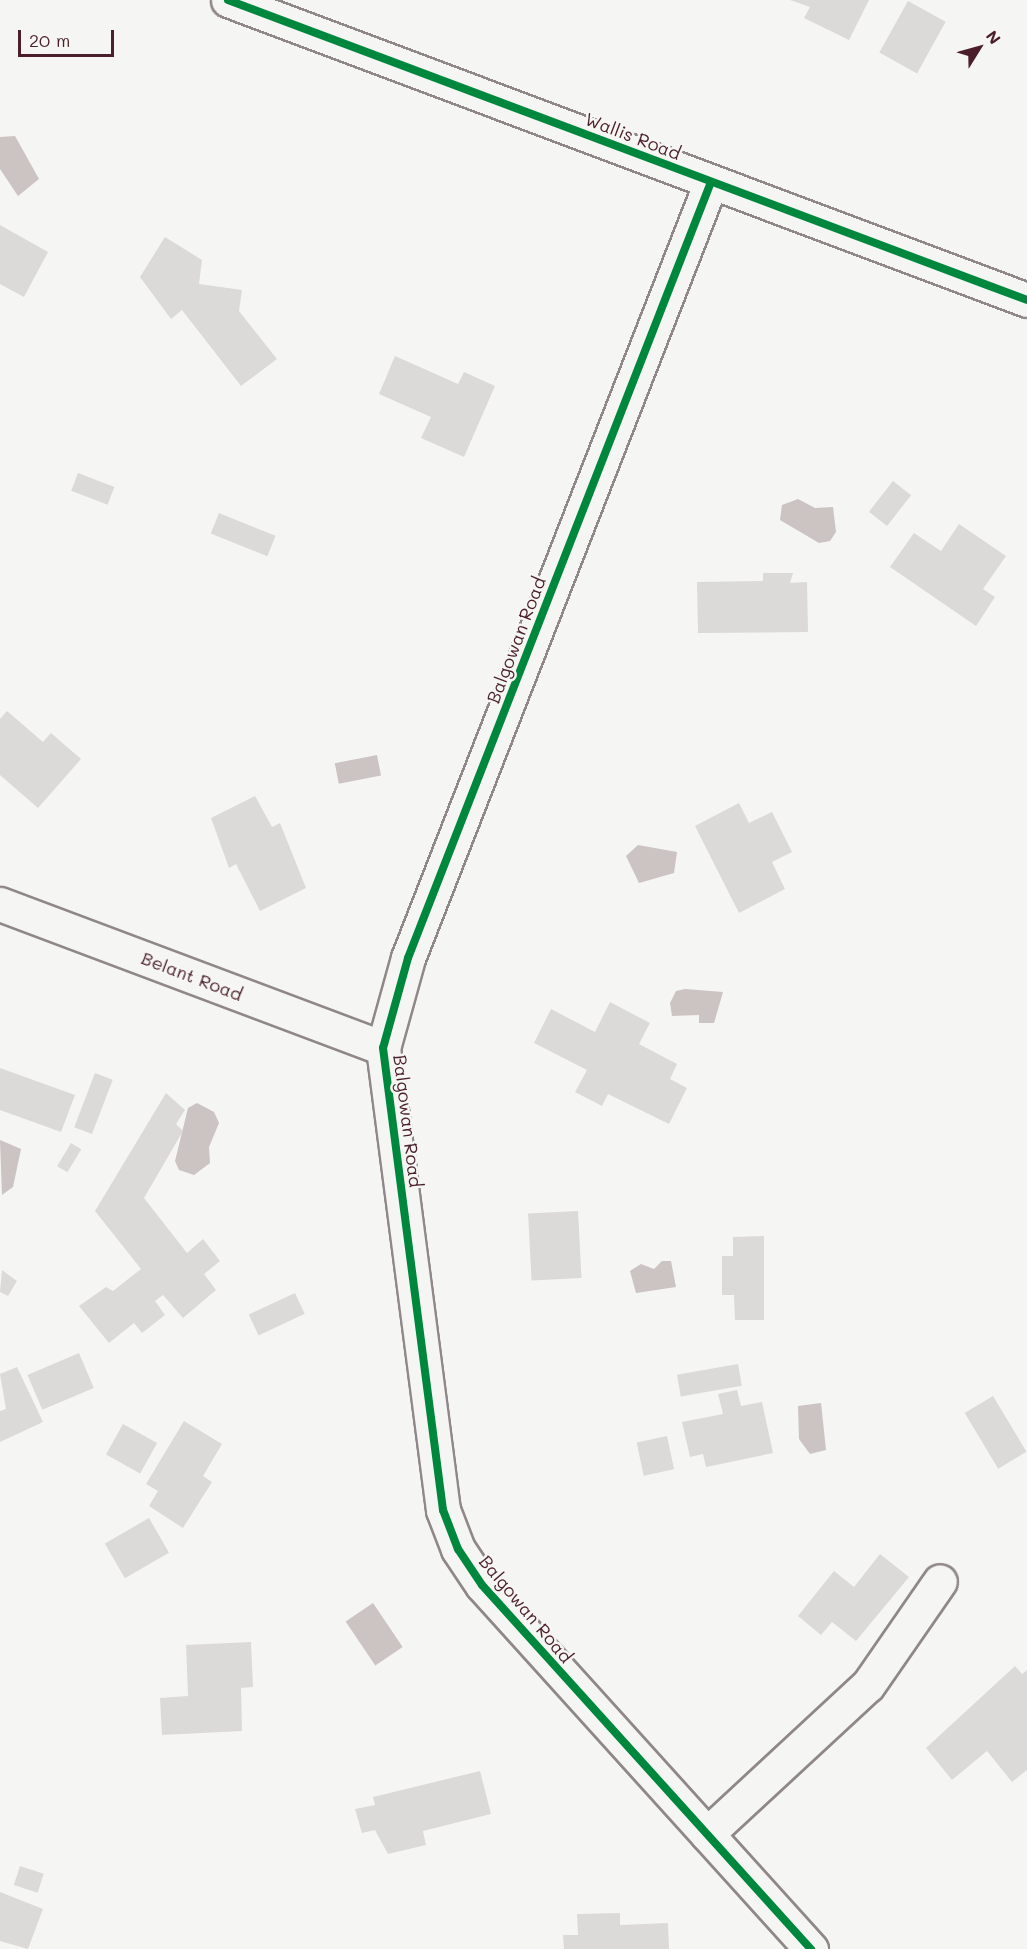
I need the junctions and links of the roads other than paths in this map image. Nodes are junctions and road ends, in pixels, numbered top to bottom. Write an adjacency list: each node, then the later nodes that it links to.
1 (228, 0): 2 (street, Wallis Road)
2 (711, 182): 3 (street, Wallis Road); 5 (street, Balgowan Road)
3 (1027, 300)
4 (0, 904): 5 (street, Belant Road)
5 (383, 1048): 7 (street, Balgowan Road)
6 (940, 1581): 7 (street)
7 (707, 1834): 8 (street, Balgowan Road)
8 (811, 1949)

